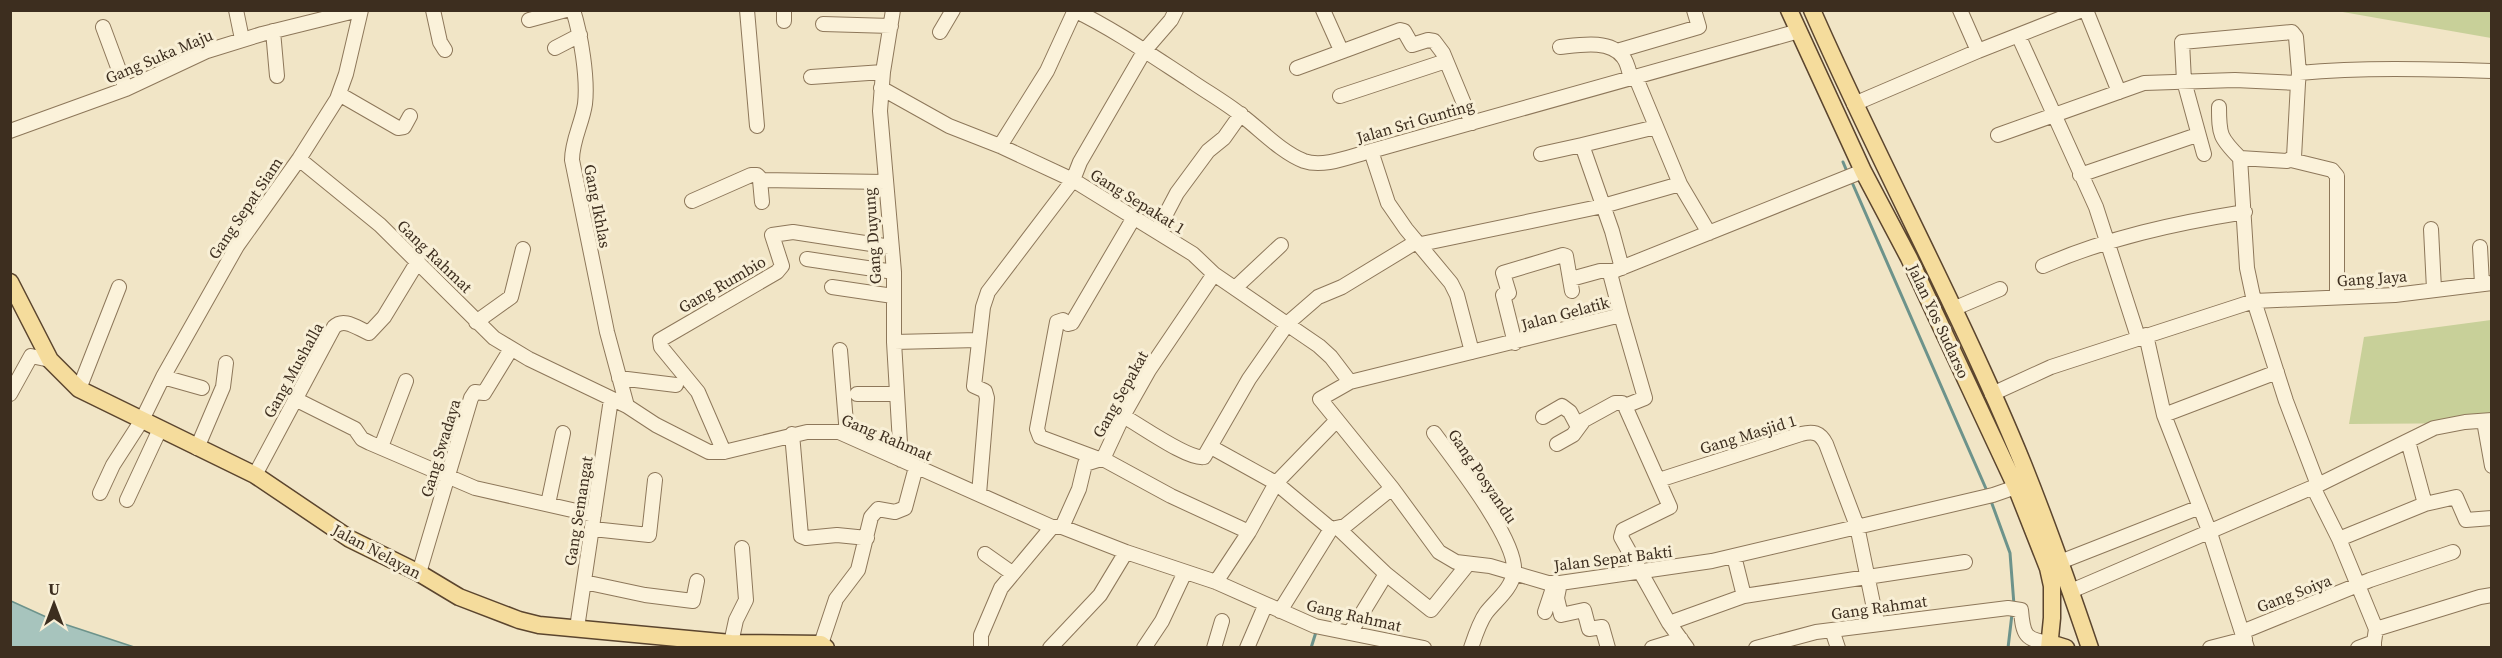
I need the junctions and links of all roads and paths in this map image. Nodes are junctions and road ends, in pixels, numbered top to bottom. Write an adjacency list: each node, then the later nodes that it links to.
1 (236, 10): 28 (street)
2 (360, 10): 18 (street, Gang Suka Maju); 48 (street, Gang Sepat Siam)
3 (433, 10): 31 (street)
4 (566, 10): 19 (street)
5 (573, 10): 26 (street, Gang Ikhlas)
6 (747, 10): 56 (street)
7 (893, 10): 21 (street, Gang Duyung)
8 (953, 10): 25 (street)
9 (1176, 10): 32 (street)
10 (1323, 10): 33 (street)
11 (1694, 10): 34 (street)
12 (1789, 10): 24 (main road, Jalan Yos Sudarso)
13 (1812, 10): 50 (main road, Jalan Yos Sudarso)
14 (1960, 10): 35 (street)
15 (2084, 10): 17 (street); 47 (street)
16 (1075, 11): 32 (street, Jalan Sri Gunting); 61 (street)
17 (2065, 14): 27 (street)
18 (305, 16): 23 (street, Gang Suka Maju)
19 (529, 20)
20 (823, 24): 21 (street)
21 (891, 26): 39 (street, Gang Duyung)
22 (103, 27): 46 (street)
23 (273, 31): 28 (street, Gang Suka Maju); 40 (street)
24 (1799, 31): 43 (street, Jalan Sri Gunting); 69 (main road, Jalan Yos Sudarso)
25 (940, 32)
26 (580, 35): 30 (street); 122 (street, Gang Ikhlas)
27 (2019, 36): 35 (street); 53 (street)
28 (242, 39): 46 (street, Gang Suka Maju)
29 (1560, 47): 34 (street)
30 (555, 48)
31 (445, 50)
32 (1145, 50): 52 (street, Jalan Sri Gunting); 72 (street)
33 (1346, 51): 36 (street); 37 (street)
34 (1617, 51): 43 (street)
35 (1978, 51): 50 (street)
36 (1446, 61): 49 (street); 55 (street)
37 (1297, 69)
38 (2492, 71): 42 (street)
39 (883, 72): 41 (street); 45 (street, Gang Duyung)
40 (277, 76)
41 (811, 76)
42 (2298, 78): 44 (street); 44 (street); 68 (street)
43 (1634, 79): 55 (street, Jalan Sri Gunting); 57 (street)
44 (2184, 81): 47 (street); 60 (street)
45 (881, 88): 61 (street, Gang Sepakat 1); 73 (street, Gang Duyung)
46 (126, 89): 58 (street, Gang Suka Maju)
47 (2120, 92): 53 (street)
48 (339, 94): 54 (street); 67 (street, Gang Sepat Siam)
49 (1340, 96)
50 (1854, 104): 89 (main road, Jalan Yos Sudarso)
51 (2219, 107): 66 (street)
52 (1241, 114): 63 (street, Jalan Sri Gunting); 81 (street)
53 (2055, 115): 59 (street); 70 (street)
54 (410, 116)
55 (1472, 123): 63 (street, Jalan Sri Gunting)
56 (758, 126)
57 (1656, 127): 62 (street); 74 (street)
58 (10, 131)
59 (1998, 135)
60 (2197, 135): 65 (street); 70 (street)
61 (1000, 146): 72 (street, Gang Sepakat 1)
62 (1582, 146): 64 (street); 77 (street, Jalan Gelatik)
63 (1371, 151): 83 (street)
64 (1541, 154)
65 (2204, 154)
66 (2240, 158): 68 (street); 78 (street)
67 (299, 159): 92 (street, Gang Rahmat); 121 (street, Gang Sepat Siam)
68 (2291, 160): 105 (street)
69 (1854, 175): 82 (street); 90 (main road, Jalan Yos Sudarso)
70 (2080, 175): 84 (street)
71 (760, 180): 73 (street); 75 (street); 76 (street)
72 (1073, 180): 79 (street, Gang Sepakat 1); 112 (street)
73 (885, 182): 86 (street, Gang Duyung)
74 (1680, 184): 77 (street); 82 (street)
75 (692, 201)
76 (762, 202)
77 (1603, 206): 83 (street); 94 (street, Jalan Gelatik)
78 (2245, 212): 84 (street); 106 (street)
79 (1134, 219): 81 (street, Gang Sepakat 1); 154 (street)
80 (2431, 229): 103 (street)
81 (1157, 231): 96 (street, Gang Sepakat 1)
82 (1709, 232): 94 (street)
83 (1418, 243): 110 (street); 117 (street)
84 (2107, 243): 93 (street); 111 (street)
85 (1281, 245): 101 (street)
86 (891, 247): 95 (street, Gang Duyung); 153 (street, Gang Rumbio)
87 (2480, 247): 98 (street)
88 (523, 249): 109 (street)
89 (1925, 250): 90 (main road); 107 (main road, Jalan Yos Sudarso)
90 (1909, 258): 165 (main road, Jalan Yos Sudarso)
91 (807, 259): 95 (street)
92 (418, 261): 109 (street, Gang Rahmat); 132 (street, Gang Mushalla)
93 (2043, 266)
94 (1617, 269): 108 (street, Jalan Gelatik); 114 (street)
95 (894, 272): 104 (street, Gang Duyung)
96 (1214, 274): 101 (street, Gang Sepakat 1); 137 (street, Gang Sepakat)
97 (10, 282): 118 (main road, Jalan Nelayan)
98 (2487, 283): 103 (street, Gang Jaya)
99 (119, 287): 127 (street)
100 (832, 287): 104 (street)
101 (1235, 288): 110 (street, Gang Sepakat 1)
102 (2000, 289): 107 (street)
103 (2434, 289): 105 (street, Gang Jaya)
104 (893, 296): 113 (street, Gang Duyung)
105 (2337, 297): 106 (street, Gang Jaya)
106 (2254, 301): 111 (street, Gang Jaya); 120 (street)
107 (1953, 309): 131 (main road, Jalan Yos Sudarso)
108 (1621, 315): 114 (street, Jalan Gelatik); 135 (street)
109 (476, 322): 115 (street, Gang Rahmat)
110 (1288, 323): 124 (street, Gang Sepakat 1); 151 (street)
111 (2142, 336): 131 (street, Gang Jaya); 136 (street)
112 (978, 340): 113 (street); 167 (street)
113 (894, 342): 130 (street, Gang Duyung)
114 (1515, 343): 117 (street, Jalan Gelatik)
115 (511, 349): 133 (street, Gang Rahmat); 159 (street, Gang Swadaya)
116 (840, 350): 147 (street)
117 (1472, 352): 124 (street, Jalan Gelatik)
118 (50, 360): 127 (main road, Jalan Nelayan); 128 (street)
119 (226, 363): 152 (street)
120 (2277, 372): 136 (street); 163 (street)
121 (163, 377): 126 (street); 139 (street, Gang Sepat Siam)
122 (619, 378): 125 (street); 134 (street, Gang Ikhlas)
123 (406, 381): 150 (street)
124 (1350, 382): 140 (street, Jalan Sepat Bakti)
125 (676, 386)
126 (202, 388)
127 (79, 389): 139 (main road, Jalan Nelayan)
128 (10, 394)
129 (857, 394): 130 (street)
130 (897, 394): 155 (street, Gang Duyung)
131 (1992, 394): 187 (main road, Jalan Yos Sudarso)
132 (296, 399): 150 (street); 158 (street, Gang Mushalla)
133 (611, 399): 134 (street, Gang Rahmat); 173 (street, Gang Semangat)
134 (627, 406): 153 (street, Gang Rahmat)
135 (1625, 406): 142 (street); 161 (street)
136 (2164, 415): 171 (street)
137 (1123, 416): 151 (street); 154 (street, Gang Sepakat)
138 (1543, 417): 142 (street)
139 (142, 420): 143 (main road, Jalan Nelayan); 166 (street, Gang Sepat Siam)
140 (1336, 421): 162 (street); 164 (street, Jalan Sepat Bakti)
141 (2488, 421): 148 (street); 156 (street)
142 (1578, 427): 149 (street)
143 (160, 429): 152 (main road, Jalan Nelayan); 168 (street)
144 (563, 433): 169 (street)
145 (1434, 433): 192 (street, Gang Posyandu)
146 (792, 434): 147 (street, Gang Rahmat); 153 (street, Gang Rahmat); 179 (street)
147 (847, 435): 155 (street, Gang Rahmat)
148 (2408, 441): 163 (street); 170 (street)
149 (1557, 444)
150 (381, 447): 159 (street)
151 (1211, 447): 162 (street)
152 (197, 448): 158 (main road, Jalan Nelayan)
153 (724, 452)
154 (1101, 459): 175 (street, Gang Sepakat); 177 (street)
155 (901, 460): 157 (street, Gang Rahmat)
156 (2492, 466)
157 (916, 467): 167 (street, Gang Rahmat); 179 (street)
158 (255, 475): 190 (main road, Jalan Nelayan)
159 (449, 475): 169 (street); 190 (street, Gang Swadaya)
160 (655, 480): 173 (street)
161 (1659, 480): 174 (street, Gang Masjid 1); 193 (street)
162 (1276, 483): 176 (street); 177 (street)
163 (2315, 486): 178 (street); 180 (street)
164 (1392, 488): 176 (street); 188 (street, Jalan Sepat Bakti)
165 (2016, 488): 174 (street, Jalan Sepat Bakti); 219 (main road, Jalan Yos Sudarso)
166 (100, 493)
167 (979, 494): 175 (street, Gang Rahmat)
168 (127, 500)
169 (548, 504): 173 (street)
170 (2425, 504): 172 (street); 180 (street)
171 (2200, 507): 178 (street); 187 (street)
172 (2492, 518)
173 (593, 522): 197 (street, Gang Semangat)
174 (1857, 526): 185 (street, Jalan Sepat Bakti); 195 (street)
175 (1057, 527): 182 (street, Gang Rahmat); 191 (street, Gang Sepakat)
176 (1335, 529): 194 (street); 205 (street)
177 (1249, 532): 198 (street)
178 (2210, 533): 201 (street); 213 (street)
179 (867, 538): 218 (street)
180 (2339, 538): 200 (street)
181 (742, 548): 215 (street)
182 (1126, 552): 189 (street, Gang Rahmat); 221 (street)
183 (2453, 552): 200 (street, Gang Soiya)
184 (985, 554): 191 (street)
185 (1734, 556): 193 (street, Jalan Sepat Bakti); 202 (street)
186 (1965, 562): 195 (street)
187 (2060, 562): 201 (main road, Jalan Yos Sudarso)
188 (1468, 564): 192 (street, Jalan Sepat Bakti); 194 (street)
189 (1185, 572): 198 (street, Gang Rahmat); 222 (street)
190 (419, 573): 210 (main road, Jalan Nelayan)
191 (1012, 573): 220 (street, Gang Sepakat)
192 (1514, 573): 199 (street, Jalan Sepat Bakti); 226 (street)
193 (1638, 573): 199 (street, Jalan Sepat Bakti); 208 (street)
194 (1386, 574): 212 (street)
195 (1866, 577): 202 (street); 209 (street)
196 (697, 581): 197 (street)
197 (584, 582): 210 (street, Gang Semangat)
198 (1216, 582): 204 (street, Gang Rahmat)
199 (1557, 584): 206 (street); 227 (street)
200 (2358, 586): 213 (street, Gang Soiya); 214 (street, Gang Soiya)
201 (2071, 591): 231 (main road, Jalan Yos Sudarso)
202 (1744, 596): 208 (street)
203 (2486, 596): 214 (street)
204 (1265, 606): 205 (street, Gang Rahmat); 224 (street)
205 (1280, 611): 212 (street, Gang Rahmat)
206 (1545, 612)
207 (1222, 621): 223 (street)
208 (1669, 623): 216 (street)
209 (1876, 623): 211 (street, Gang Rahmat); 217 (street, Gang Rahmat)
210 (577, 628): 215 (main road, Jalan Nelayan)
211 (1832, 630): 229 (street, Gang Rahmat); 230 (street)
212 (1350, 633): 225 (street, Gang Rahmat)
213 (2245, 639): 232 (street, Gang Soiya)
214 (2374, 639): 233 (street)
215 (731, 643): 218 (main road, Jalan Nelayan)
216 (1684, 643): 228 (street)
217 (2026, 643): 219 (street)
218 (823, 646)
219 (2055, 646)
220 (981, 648)
221 (1050, 648)
222 (1144, 648)
223 (1214, 648)
224 (1247, 648)
225 (1424, 648)
226 (1471, 648)
227 (1608, 648)
228 (1652, 648)
229 (1756, 648)
230 (1838, 648)
231 (2090, 648)
232 (2210, 648)
233 (2358, 648)

